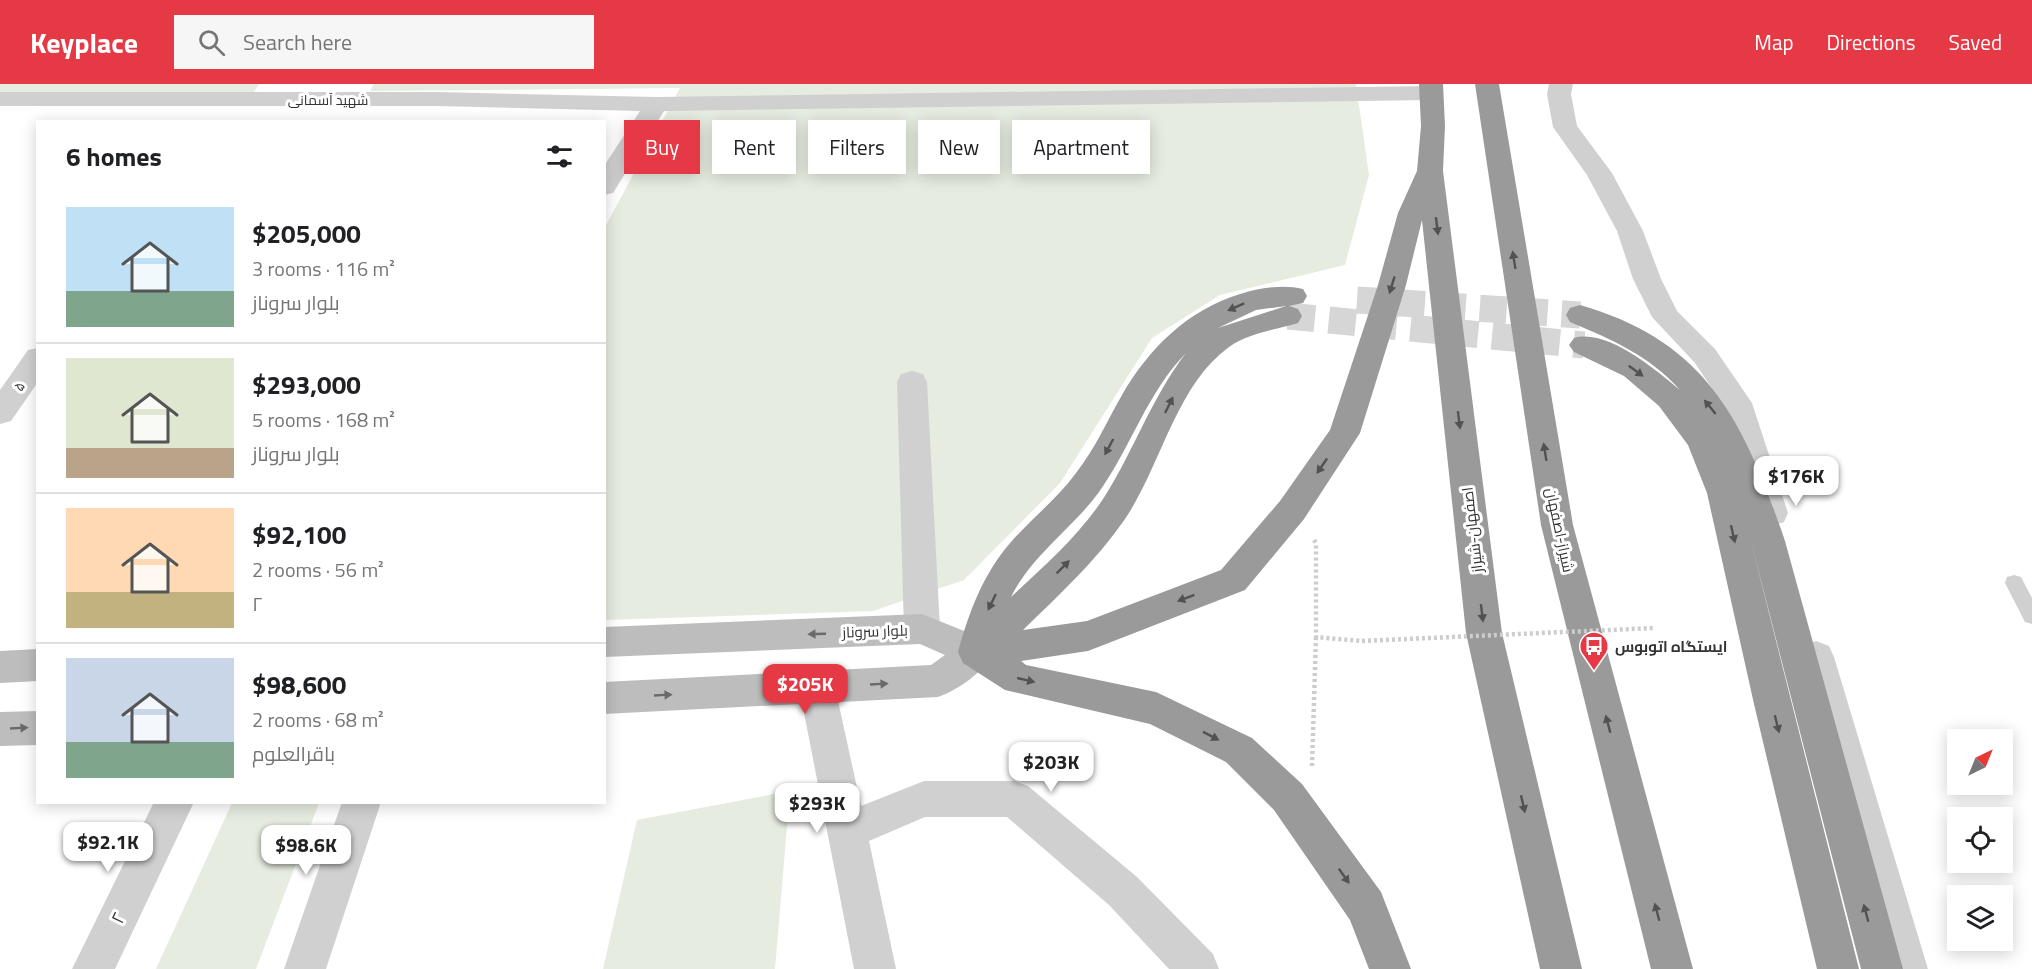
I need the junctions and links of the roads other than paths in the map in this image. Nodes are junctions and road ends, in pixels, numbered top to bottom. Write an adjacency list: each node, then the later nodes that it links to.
1 (1487, 84): 36 (highway, شیراز-اصفهان, one-way to 1)
2 (1561, 84): 39 (street)
3 (1431, 88): 7 (street, شهید آسمانی); 10 (highway, اصفهان-شیراز)
4 (0, 99): 5 (street, شهید آسمانی)
5 (216, 99): 6 (street, شهید آسمانی); 8 (street)
6 (436, 99): 7 (street, شهید آسمانی); 9 (street)
7 (656, 104): 11 (street)
8 (201, 120)
9 (425, 120)
10 (1430, 171): 20 (highway, one-way to 20); 35 (highway, اصفهان-شیراز, one-way to 35)
11 (606, 184)
12 (1291, 306): 20 (highway)
13 (36, 361): 15 (street, ۵)
14 (912, 382): 18 (street)
15 (0, 413)
16 (2014, 583): 17 (lane)
17 (2032, 616)
18 (922, 630): 19 (street, بلوار سروناز, one-way to 19); 20 (street, بلوار سروناز)
19 (606, 642)
20 (976, 652): 23 (street, one-way to 20); 34 (highway, one-way to 34)
21 (36, 665): 22 (street)
22 (0, 667)
23 (817, 687): 24 (street, one-way to 23); 29 (street)
24 (606, 698)
25 (36, 728): 26 (street, one-way to 25)
26 (0, 729)
27 (174, 804): 30 (street, ۲)
28 (361, 804): 31 (street)
29 (846, 831): 32 (street); 33 (street)
30 (93, 969)
31 (305, 969)
32 (875, 969)
33 (1198, 969)
34 (1390, 969)
35 (1561, 969)
36 (1672, 969)
37 (1838, 969): 38 (highway, one-way to 37)
38 (1882, 969)
39 (1907, 969)

